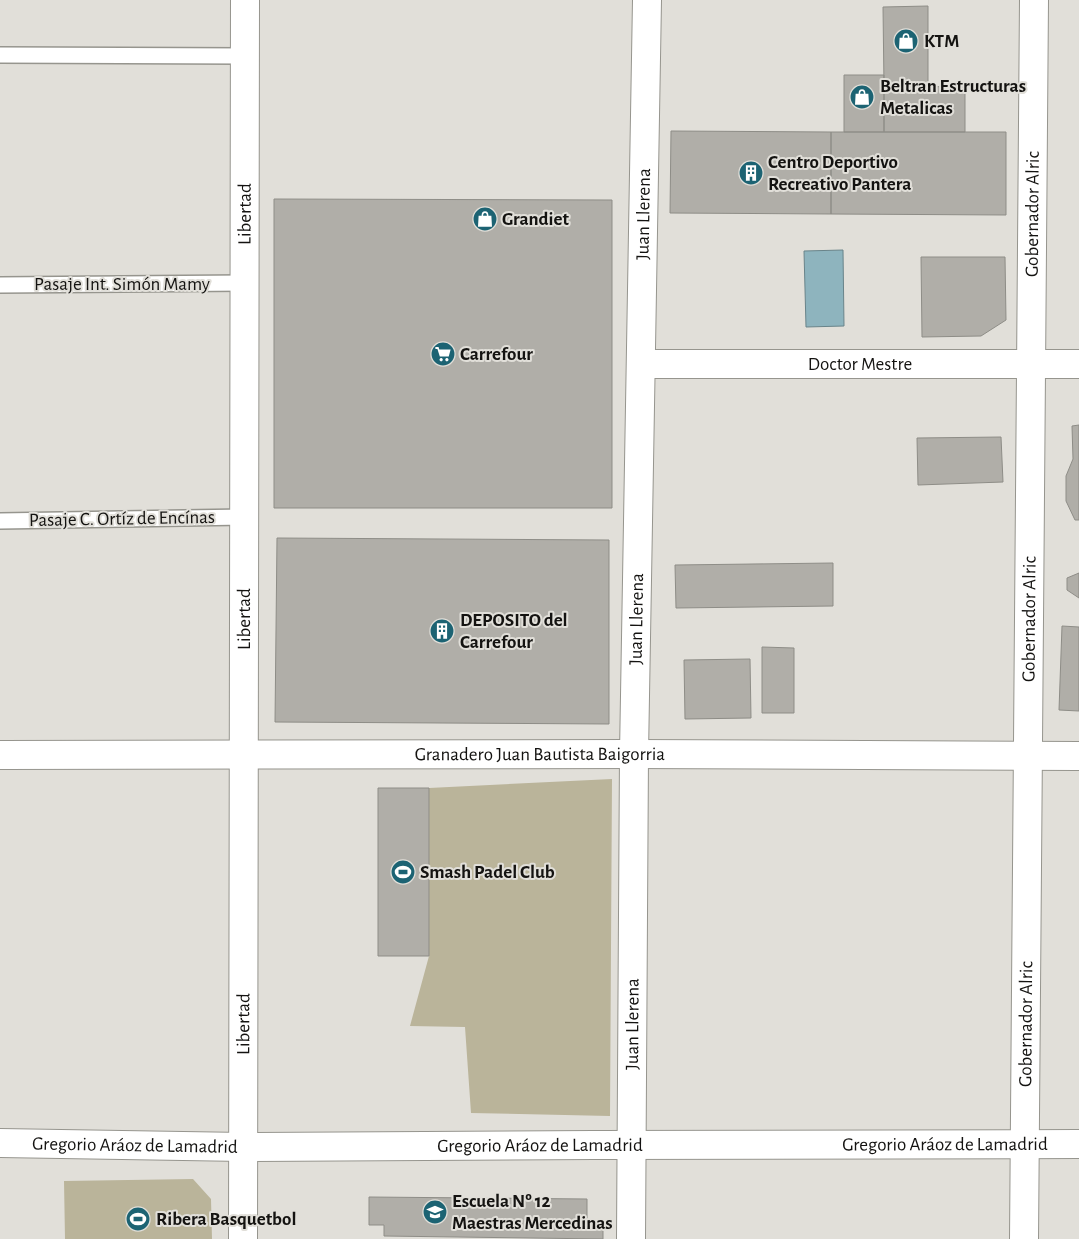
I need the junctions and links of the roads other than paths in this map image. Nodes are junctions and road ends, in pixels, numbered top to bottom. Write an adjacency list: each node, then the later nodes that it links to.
1 (245, 0): 5 (street, Libertad)
2 (647, 0): 8 (street, Juan Llerena)
3 (1034, 0): 9 (street, Gobernador Alric)
4 (0, 55): 5 (lane)
5 (245, 56): 6 (street, Libertad)
6 (245, 283): 7 (lane, Pasaje Int. Simón Mamy); 11 (street, Libertad)
7 (0, 285)
8 (641, 364): 9 (street, Doctor Mestre); 14 (street, Juan Llerena)
9 (1031, 364): 10 (street, Doctor Mestre); 16 (street, Gobernador Alric)
10 (1079, 364)
11 (245, 517): 12 (lane, Pasaje C. Ortíz de Encínas); 13 (street, Libertad)
12 (0, 521)
13 (245, 754): 14 (street, Granadero Juan Bautista Baigorria); 15 (street, Granadero Juan Bautista Baigorria); 22 (street, Libertad)
14 (634, 754): 16 (street, Granadero Juan Bautista Baigorria); 21 (street, Juan Llerena)
15 (0, 755)
16 (1028, 756): 17 (street, Granadero Juan Bautista Baigorria); 19 (street, Gobernador Alric)
17 (1079, 756)
18 (0, 1143): 22 (street, Gregorio Aráoz de Lamadrid)
19 (1025, 1144): 20 (street, Gregorio Aráoz de Lamadrid); 21 (street, Gregorio Aráoz de Lamadrid); 25 (street, Gobernador Alric)
20 (1079, 1144)
21 (631, 1145): 22 (street, Gregorio Aráoz de Lamadrid); 24 (street, Juan Llerena)
22 (244, 1147): 23 (street, Libertad)
23 (243, 1239)
24 (630, 1239)
25 (1024, 1239)

